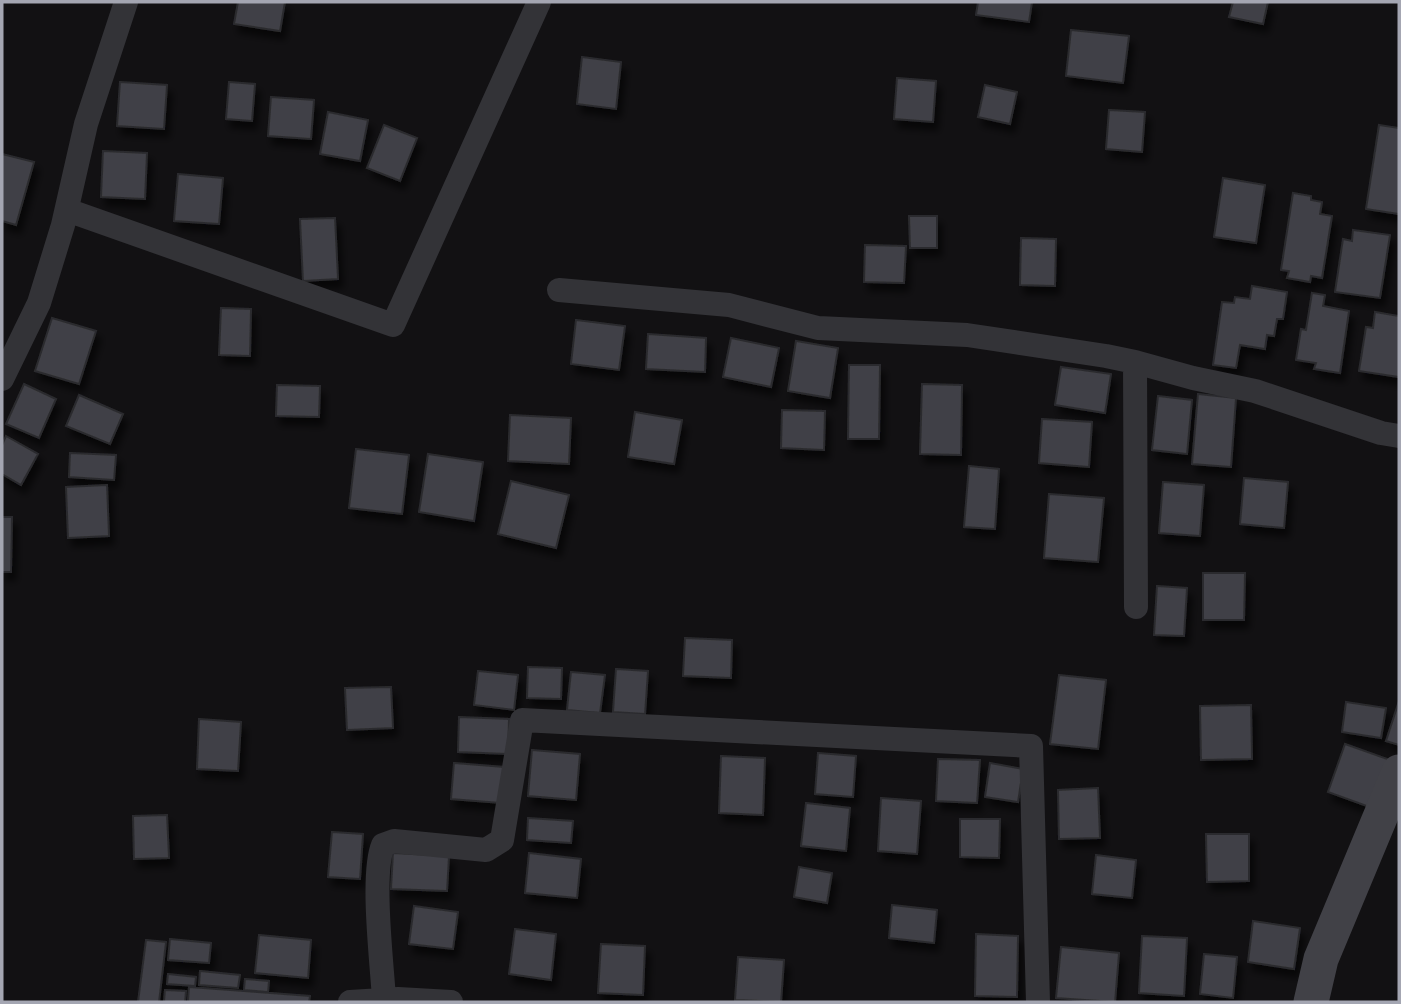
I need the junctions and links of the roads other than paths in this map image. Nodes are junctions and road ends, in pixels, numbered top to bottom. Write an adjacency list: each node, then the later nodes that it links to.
1 (539, 2): 3 (street)
2 (122, 3): 3 (street)
3 (67, 210): 6 (street)
4 (559, 290): 5 (street)
5 (1135, 362): 7 (street); 8 (street)
6 (2, 379)
7 (1399, 436)
8 (1136, 607)
9 (1399, 772): 14 (main road)
10 (384, 999): 11 (street); 12 (street); 13 (street)
11 (350, 1002)
12 (451, 1002)
13 (1038, 1002)
14 (1311, 1002)

